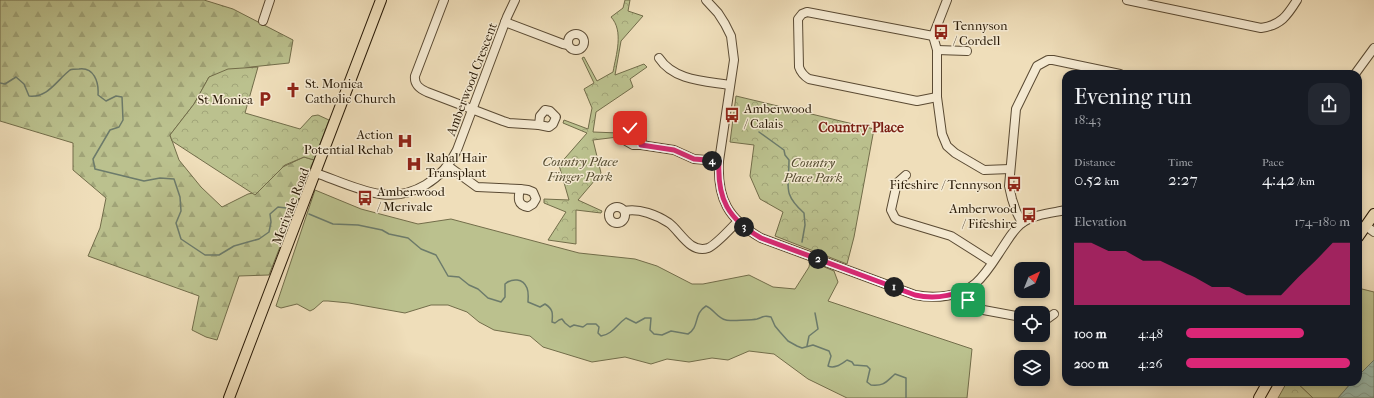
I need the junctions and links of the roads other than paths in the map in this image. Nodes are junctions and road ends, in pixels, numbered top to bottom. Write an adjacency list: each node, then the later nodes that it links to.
1 (270, 0): 9 (street)
2 (381, 0): 27 (main road, Merivale Road)
3 (444, 0): 21 (street)
4 (515, 0): 10 (street, Amberwood Crescent)
5 (706, 0): 19 (street)
6 (947, 0): 11 (street)
7 (1127, 0): 8 (street)
8 (1297, 0)
9 (262, 21)
10 (505, 22): 12 (street); 21 (street, Amberwood Crescent)
11 (933, 36): 14 (street); 20 (street)
12 (568, 45)
13 (1374, 48): 18 (street)
14 (937, 50): 15 (street); 20 (street)
15 (967, 51)
16 (659, 58): 19 (street)
17 (1101, 70): 26 (street)
18 (1358, 70)
19 (730, 85): 24 (street)
20 (937, 97): 26 (street)
21 (473, 109): 22 (street); 25 (street, Amberwood Crescent)
22 (539, 125)
23 (641, 145): 24 (street)
24 (719, 161): 33 (street)
25 (448, 166): 27 (street, Amberwood Crescent); 29 (street)
26 (1010, 169): 34 (street)
27 (316, 173): 42 (main road, Merivale Road)
28 (906, 176): 36 (street)
29 (520, 189)
30 (625, 211): 33 (street)
31 (1062, 211): 34 (street)
32 (1374, 214): 35 (main road)
33 (738, 222): 37 (street)
34 (1022, 222): 36 (street)
35 (1370, 229)
36 (992, 262): 37 (street)
37 (963, 291): 39 (street)
38 (1054, 314): 40 (street)
39 (1014, 316)
40 (1050, 316)
41 (1266, 386): 43 (main road)
42 (230, 398)
43 (1259, 398)

